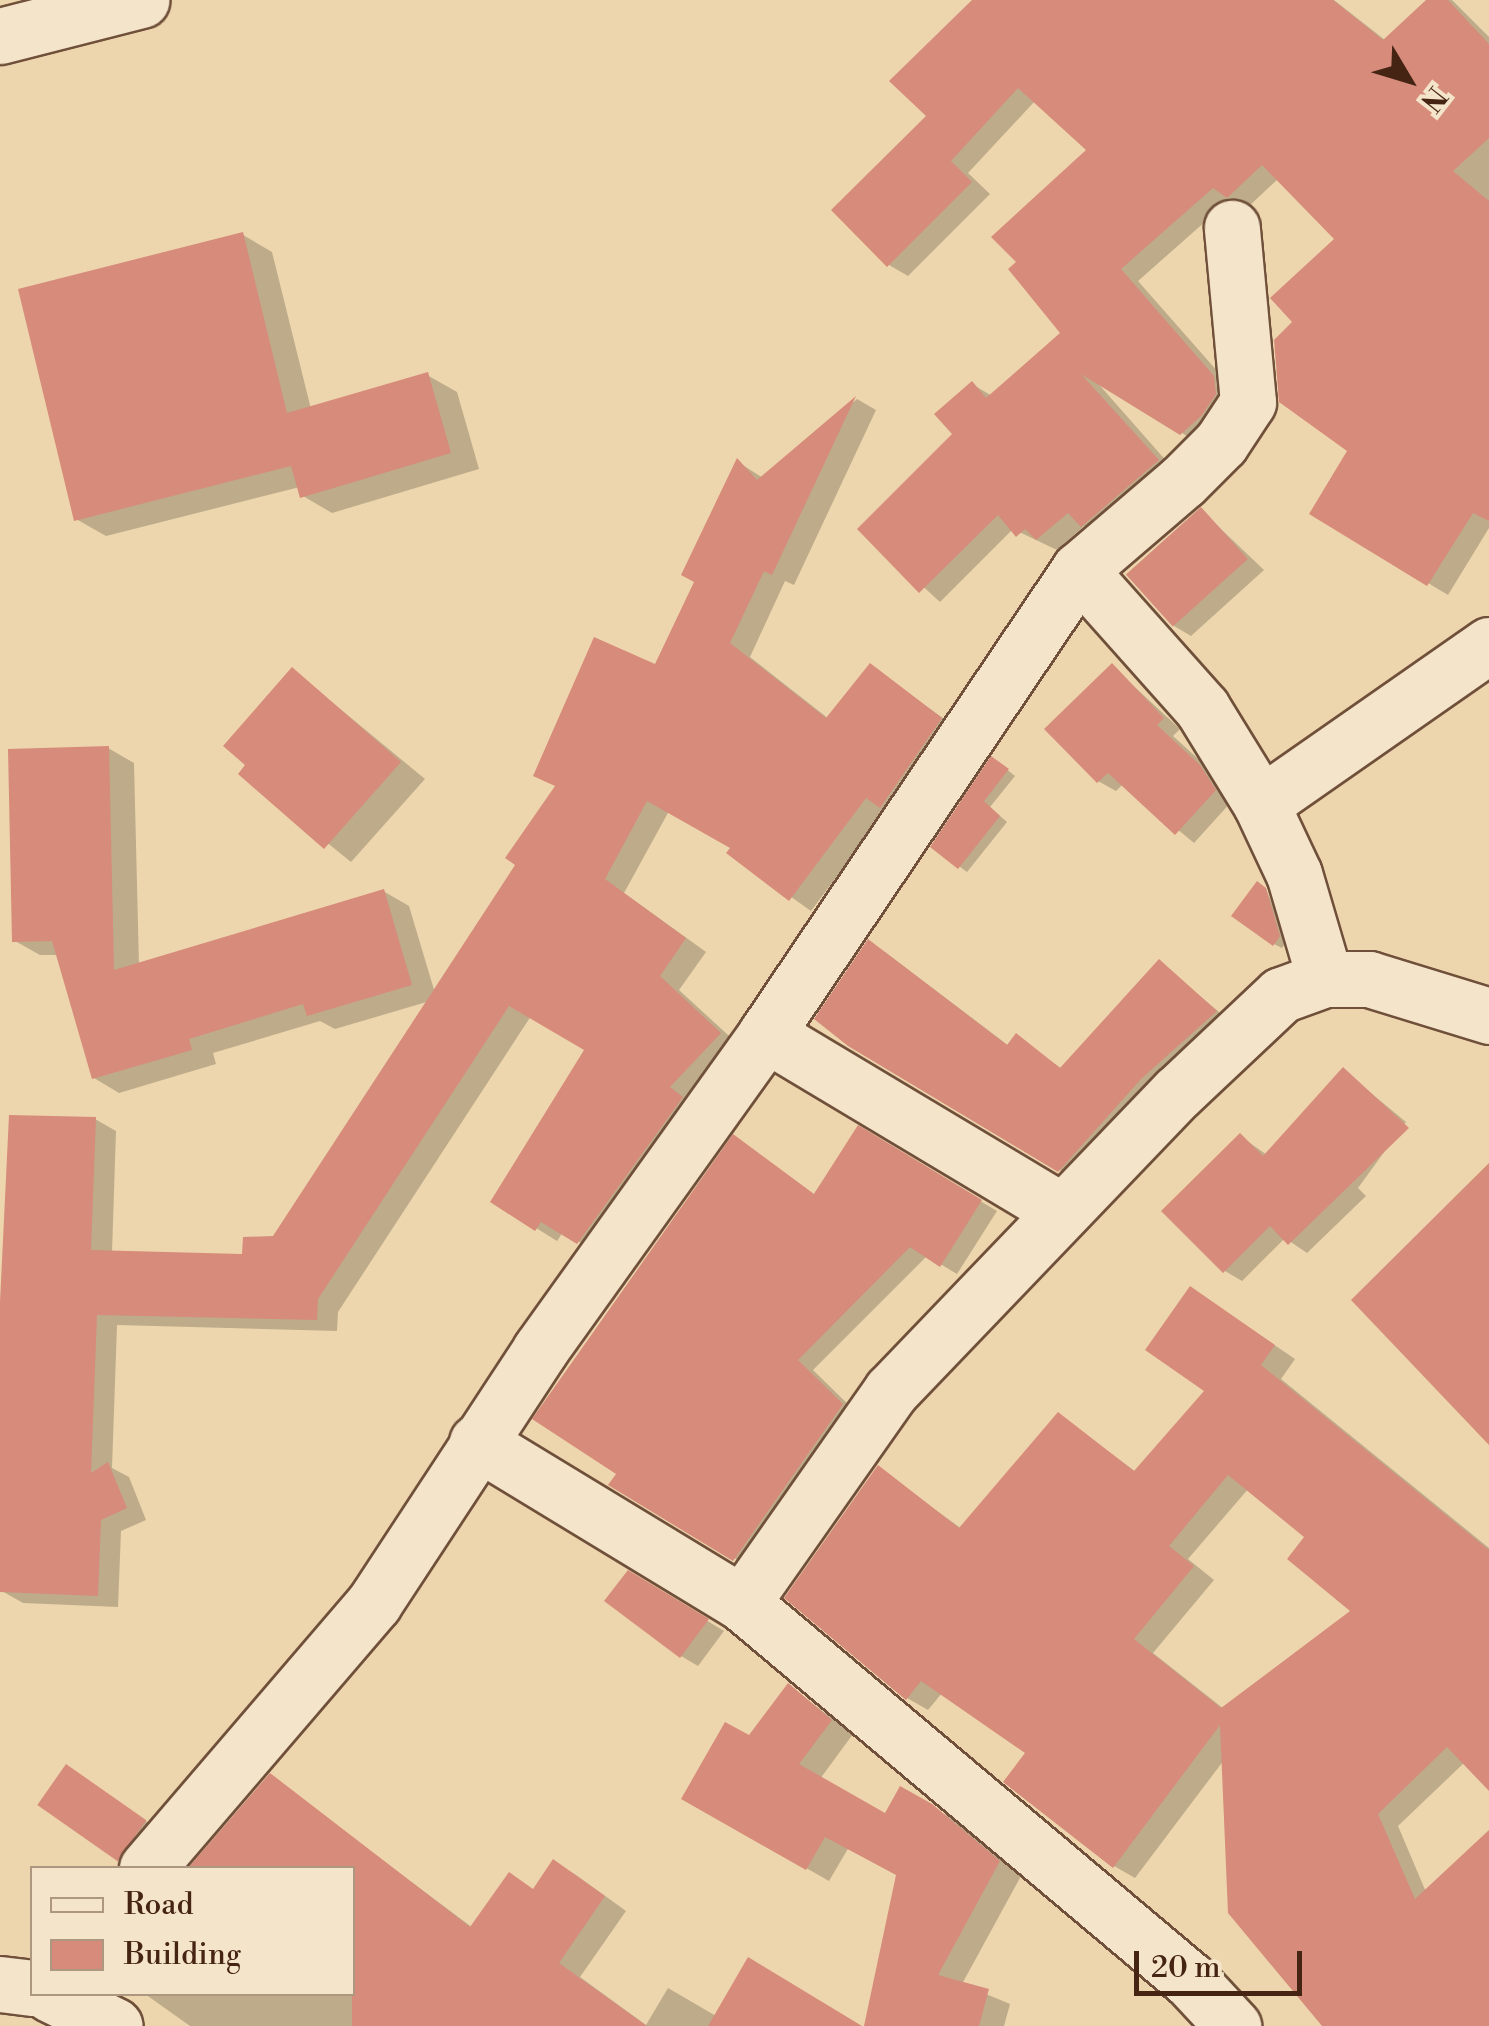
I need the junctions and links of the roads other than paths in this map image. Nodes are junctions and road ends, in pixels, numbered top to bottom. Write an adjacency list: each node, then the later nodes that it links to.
1 (140, 0): 2 (street)
2 (0, 36)
3 (1232, 228): 4 (street)
4 (1079, 570): 6 (street); 9 (street)
5 (1489, 645): 6 (street)
6 (1261, 804): 7 (street)
7 (1325, 980): 8 (street); 10 (street)
8 (1489, 1016)
9 (766, 1034): 10 (street); 11 (street)
10 (1062, 1210): 12 (street)
11 (478, 1442): 12 (street); 13 (street)
12 (742, 1603): 18 (street)
13 (149, 1866)
14 (0, 1984): 15 (street)
15 (30, 1988)
16 (54, 1996): 17 (street)
17 (115, 2026)
18 (1234, 2026)

